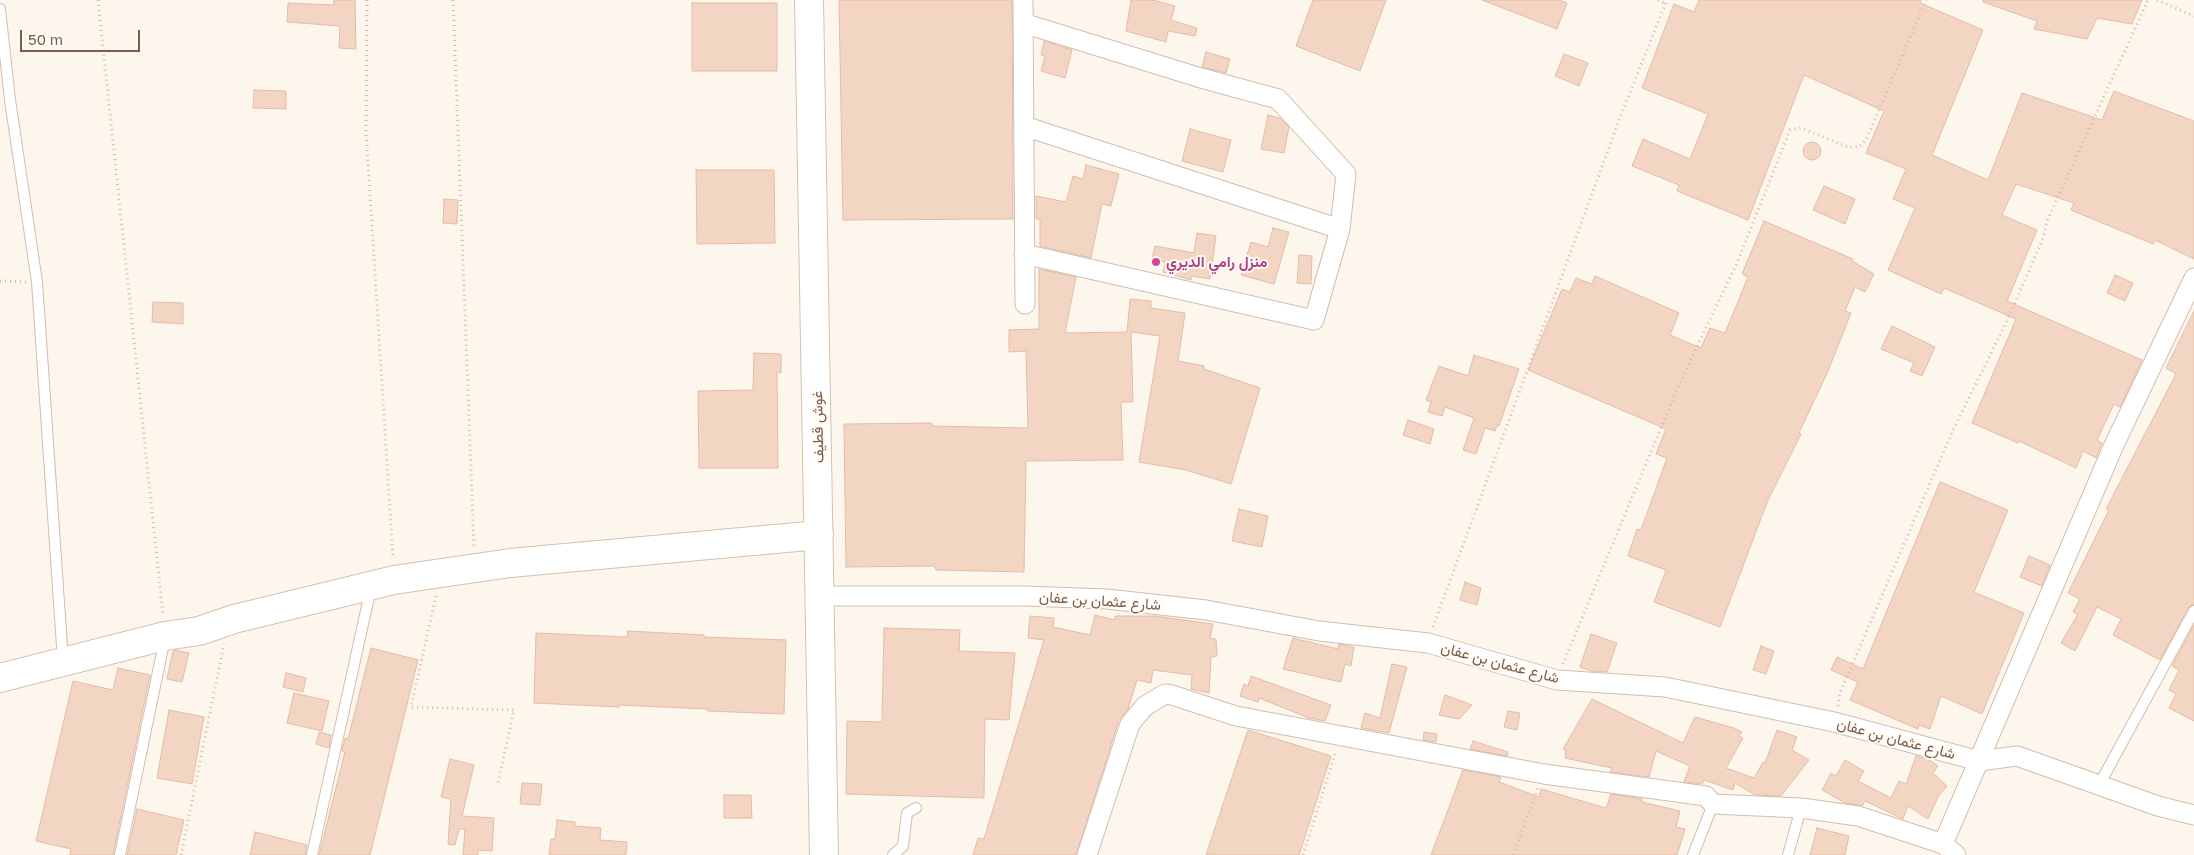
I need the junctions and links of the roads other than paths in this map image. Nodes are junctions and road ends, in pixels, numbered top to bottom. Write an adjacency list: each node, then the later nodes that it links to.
1 (809, 0): 11 (main road, غوش قطيف)
2 (1023, 0): 4 (street)
3 (0, 9): 5 (lane)
4 (1023, 23): 6 (street); 7 (street)
5 (5, 101): 16 (lane)
6 (1024, 126): 7 (street); 8 (street)
7 (1340, 228): 8 (street)
8 (1024, 254): 10 (street)
9 (2194, 278): 18 (street)
10 (1025, 304)
11 (820, 535): 12 (main road); 13 (main road, غوش قطيف)
12 (383, 582): 15 (main road); 26 (lane)
13 (820, 596): 18 (street, شارع عثمان بن عفان); 27 (main road, غوش قطيف)
14 (2194, 611): 19 (lane)
15 (165, 636): 16 (main road); 25 (lane)
16 (63, 662): 17 (main road)
17 (0, 678)
18 (1979, 761): 19 (street, شارع عثمان بن عفان); 24 (street)
19 (2098, 784): 23 (street, شارع عثمان بن عفان)
20 (1714, 804): 22 (street); 29 (street); 30 (lane)
21 (916, 808): 28 (lane)
22 (1800, 808): 24 (street); 31 (lane)
23 (2194, 815)
24 (1949, 849)
25 (120, 855)
26 (312, 855)
27 (824, 855)
28 (893, 855)
29 (1087, 855)
30 (1693, 855)
31 (1788, 855)

